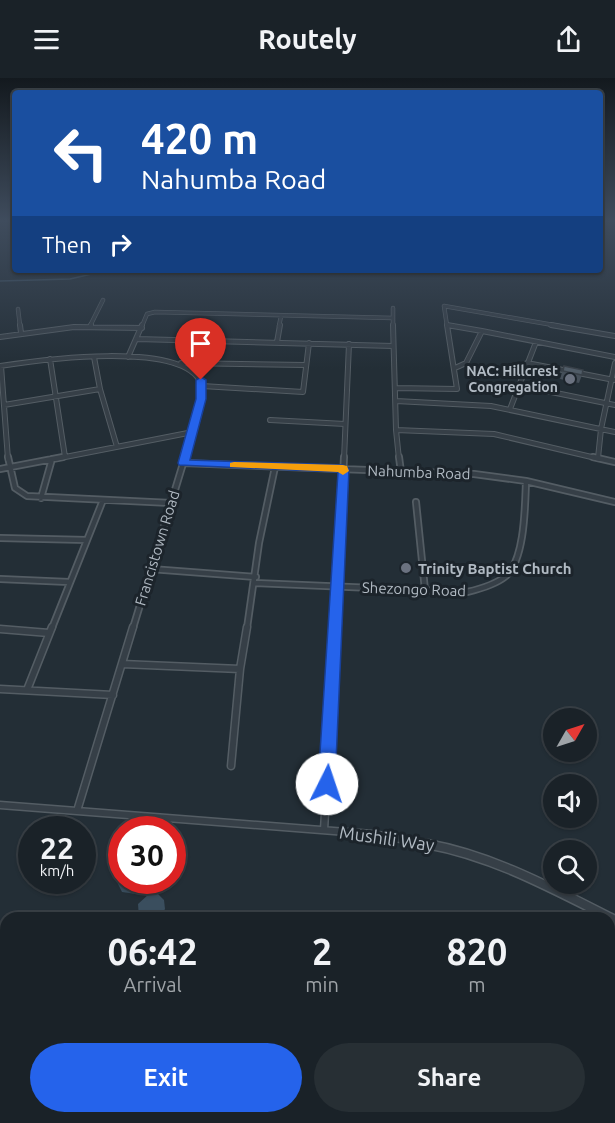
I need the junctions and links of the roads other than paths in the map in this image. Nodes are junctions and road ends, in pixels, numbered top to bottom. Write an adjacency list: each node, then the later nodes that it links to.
1 (103, 300): 7 (street)
2 (393, 308): 5 (street)
3 (18, 309): 10 (street)
4 (281, 316): 5 (street); 8 (street); 14 (street)
5 (393, 318): 18 (street)
6 (447, 325): 9 (street); 11 (street); 28 (street)
7 (90, 327): 8 (street); 10 (street)
8 (142, 328): 13 (street)
9 (482, 331): 15 (street); 28 (street)
10 (21, 333): 12 (street)
11 (615, 336)
12 (0, 337)
13 (137, 339): 14 (street); 20 (street)
14 (277, 342): 16 (street)
15 (536, 342): 21 (street); 24 (street)
16 (309, 343): 17 (street); 26 (street)
17 (349, 344): 18 (street); 42 (street)
18 (393, 346): 32 (street)
19 (94, 357): 20 (street); 22 (street); 33 (street)
20 (128, 357): 23 (street)
21 (615, 357)
22 (50, 359): 27 (street); 34 (street)
23 (176, 363): 26 (street); 31 (street)
24 (527, 363): 29 (street); 30 (street)
25 (615, 363): 29 (street)
26 (305, 365): 31 (street)
27 (1, 366): 37 (street)
28 (455, 368): 32 (street)
29 (614, 380): 36 (street)
30 (517, 385): 36 (street); 39 (street)
31 (202, 386): 45 (street, Francistown Road)
32 (395, 388): 35 (street)
33 (100, 389): 34 (street); 47 (street)
34 (55, 397): 37 (street); 48 (street)
35 (396, 401): 39 (street); 44 (street)
36 (607, 404): 38 (street); 43 (street)
37 (4, 405): 40 (street)
38 (615, 405)
39 (510, 409): 43 (street)
40 (3, 419): 53 (street)
41 (270, 420): 42 (street)
42 (345, 424): 56 (street)
43 (601, 429): 46 (street); 49 (street)
44 (396, 430): 49 (street); 57 (street)
45 (193, 432): 47 (street); 52 (street, Francistown Road)
46 (615, 432)
47 (117, 447): 48 (street)
48 (64, 457): 50 (street)
49 (598, 458): 51 (street)
50 (52, 459): 53 (street); 59 (street)
51 (615, 462)
52 (183, 463): 54 (street, Nahumba Road); 63 (street, Francistown Road)
53 (8, 467): 55 (street); 59 (street)
54 (274, 467): 56 (street, Nahumba Road); 68 (street)
55 (0, 469)
56 (343, 469): 57 (street, Nahumba Road); 70 (street)
57 (401, 472): 58 (street, Nahumba Road)
58 (526, 481): 62 (street, Nahumba Road); 71 (street, Shezongo Road)
59 (41, 498): 60 (street)
60 (103, 500): 63 (street); 65 (street)
61 (416, 502): 71 (street)
62 (615, 502)
63 (171, 503): 66 (street, Francistown Road)
64 (0, 538): 65 (street)
65 (87, 540): 69 (street)
66 (151, 569): 68 (street, Shezongo Road); 74 (street, Francistown Road)
67 (0, 579): 69 (street)
68 (256, 580): 70 (street, Shezongo Road); 75 (street)
69 (69, 582): 73 (street)
70 (338, 587): 71 (street, Shezongo Road); 82 (street)
71 (424, 590)
72 (0, 629): 73 (street)
73 (49, 633): 77 (street)
74 (122, 664): 75 (street); 78 (street, Francistown Road)
75 (240, 669): 79 (street)
76 (0, 690): 77 (street)
77 (27, 690): 78 (street)
78 (113, 695): 81 (street, Francistown Road)
79 (231, 766)
80 (0, 805): 81 (street, Mushili Way)
81 (77, 811): 82 (street, Mushili Way)
82 (324, 830): 83 (street, Mushili Way)
83 (599, 912)

